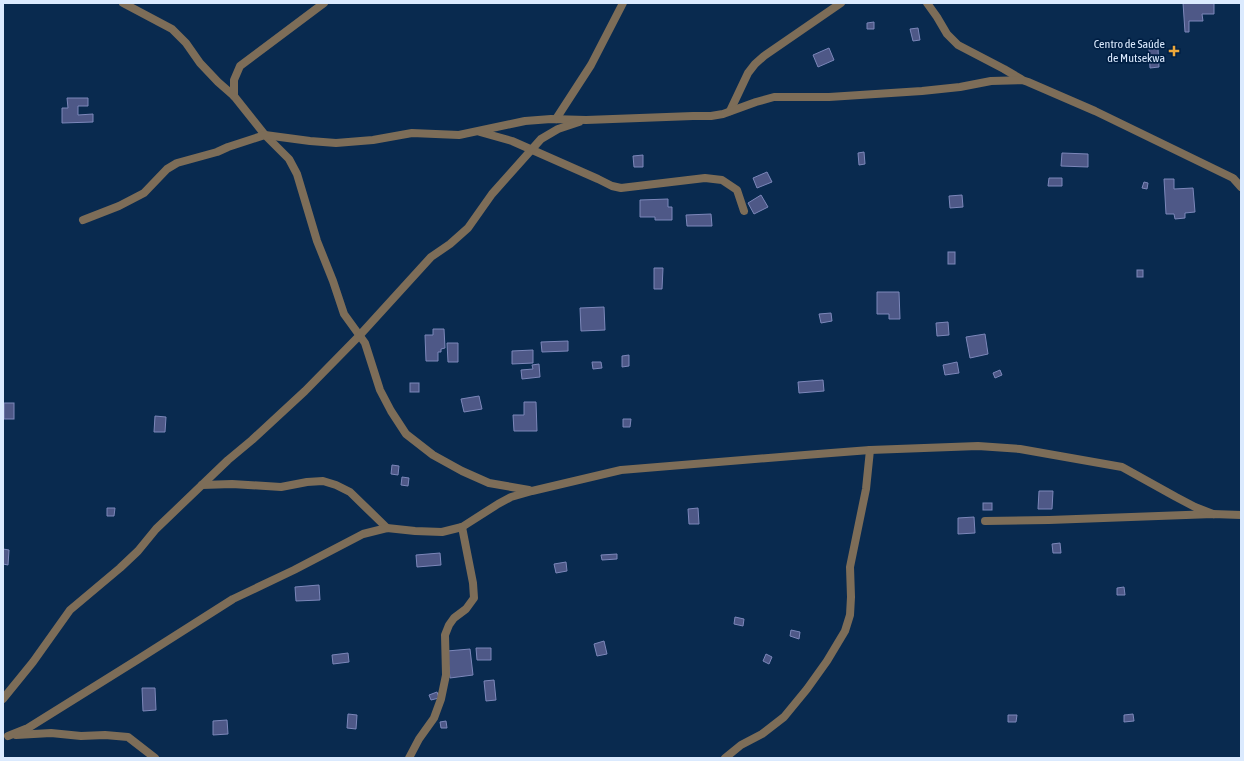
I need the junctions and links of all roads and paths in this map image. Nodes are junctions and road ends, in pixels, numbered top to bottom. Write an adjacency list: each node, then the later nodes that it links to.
1 (123, 3): 7 (street)
2 (324, 3): 7 (street)
3 (623, 3): 9 (street)
4 (840, 3): 8 (street)
5 (927, 3): 6 (street)
6 (1022, 80): 8 (street); 14 (street)
7 (234, 96): 12 (street)
8 (730, 111): 10 (street)
9 (556, 119): 10 (street); 11 (street)
10 (586, 120): 13 (street)
11 (477, 132): 12 (street); 13 (street)
12 (265, 135): 17 (street); 18 (street)
13 (532, 150): 16 (street); 18 (street)
14 (1237, 177): 15 (street)
15 (1241, 187)
16 (744, 211)
17 (83, 220)
18 (359, 336): 20 (street); 21 (street)
19 (870, 450): 21 (street); 22 (street); 31 (street)
20 (202, 485): 26 (street); 27 (street)
21 (532, 491): 25 (street)
22 (1213, 514): 23 (street); 24 (street)
23 (1241, 515)
24 (985, 521)
25 (462, 527): 26 (street); 30 (street)
26 (387, 528): 28 (street)
27 (3, 699)
28 (6, 736): 29 (street)
29 (155, 758)
30 (409, 758)
31 (725, 758)

